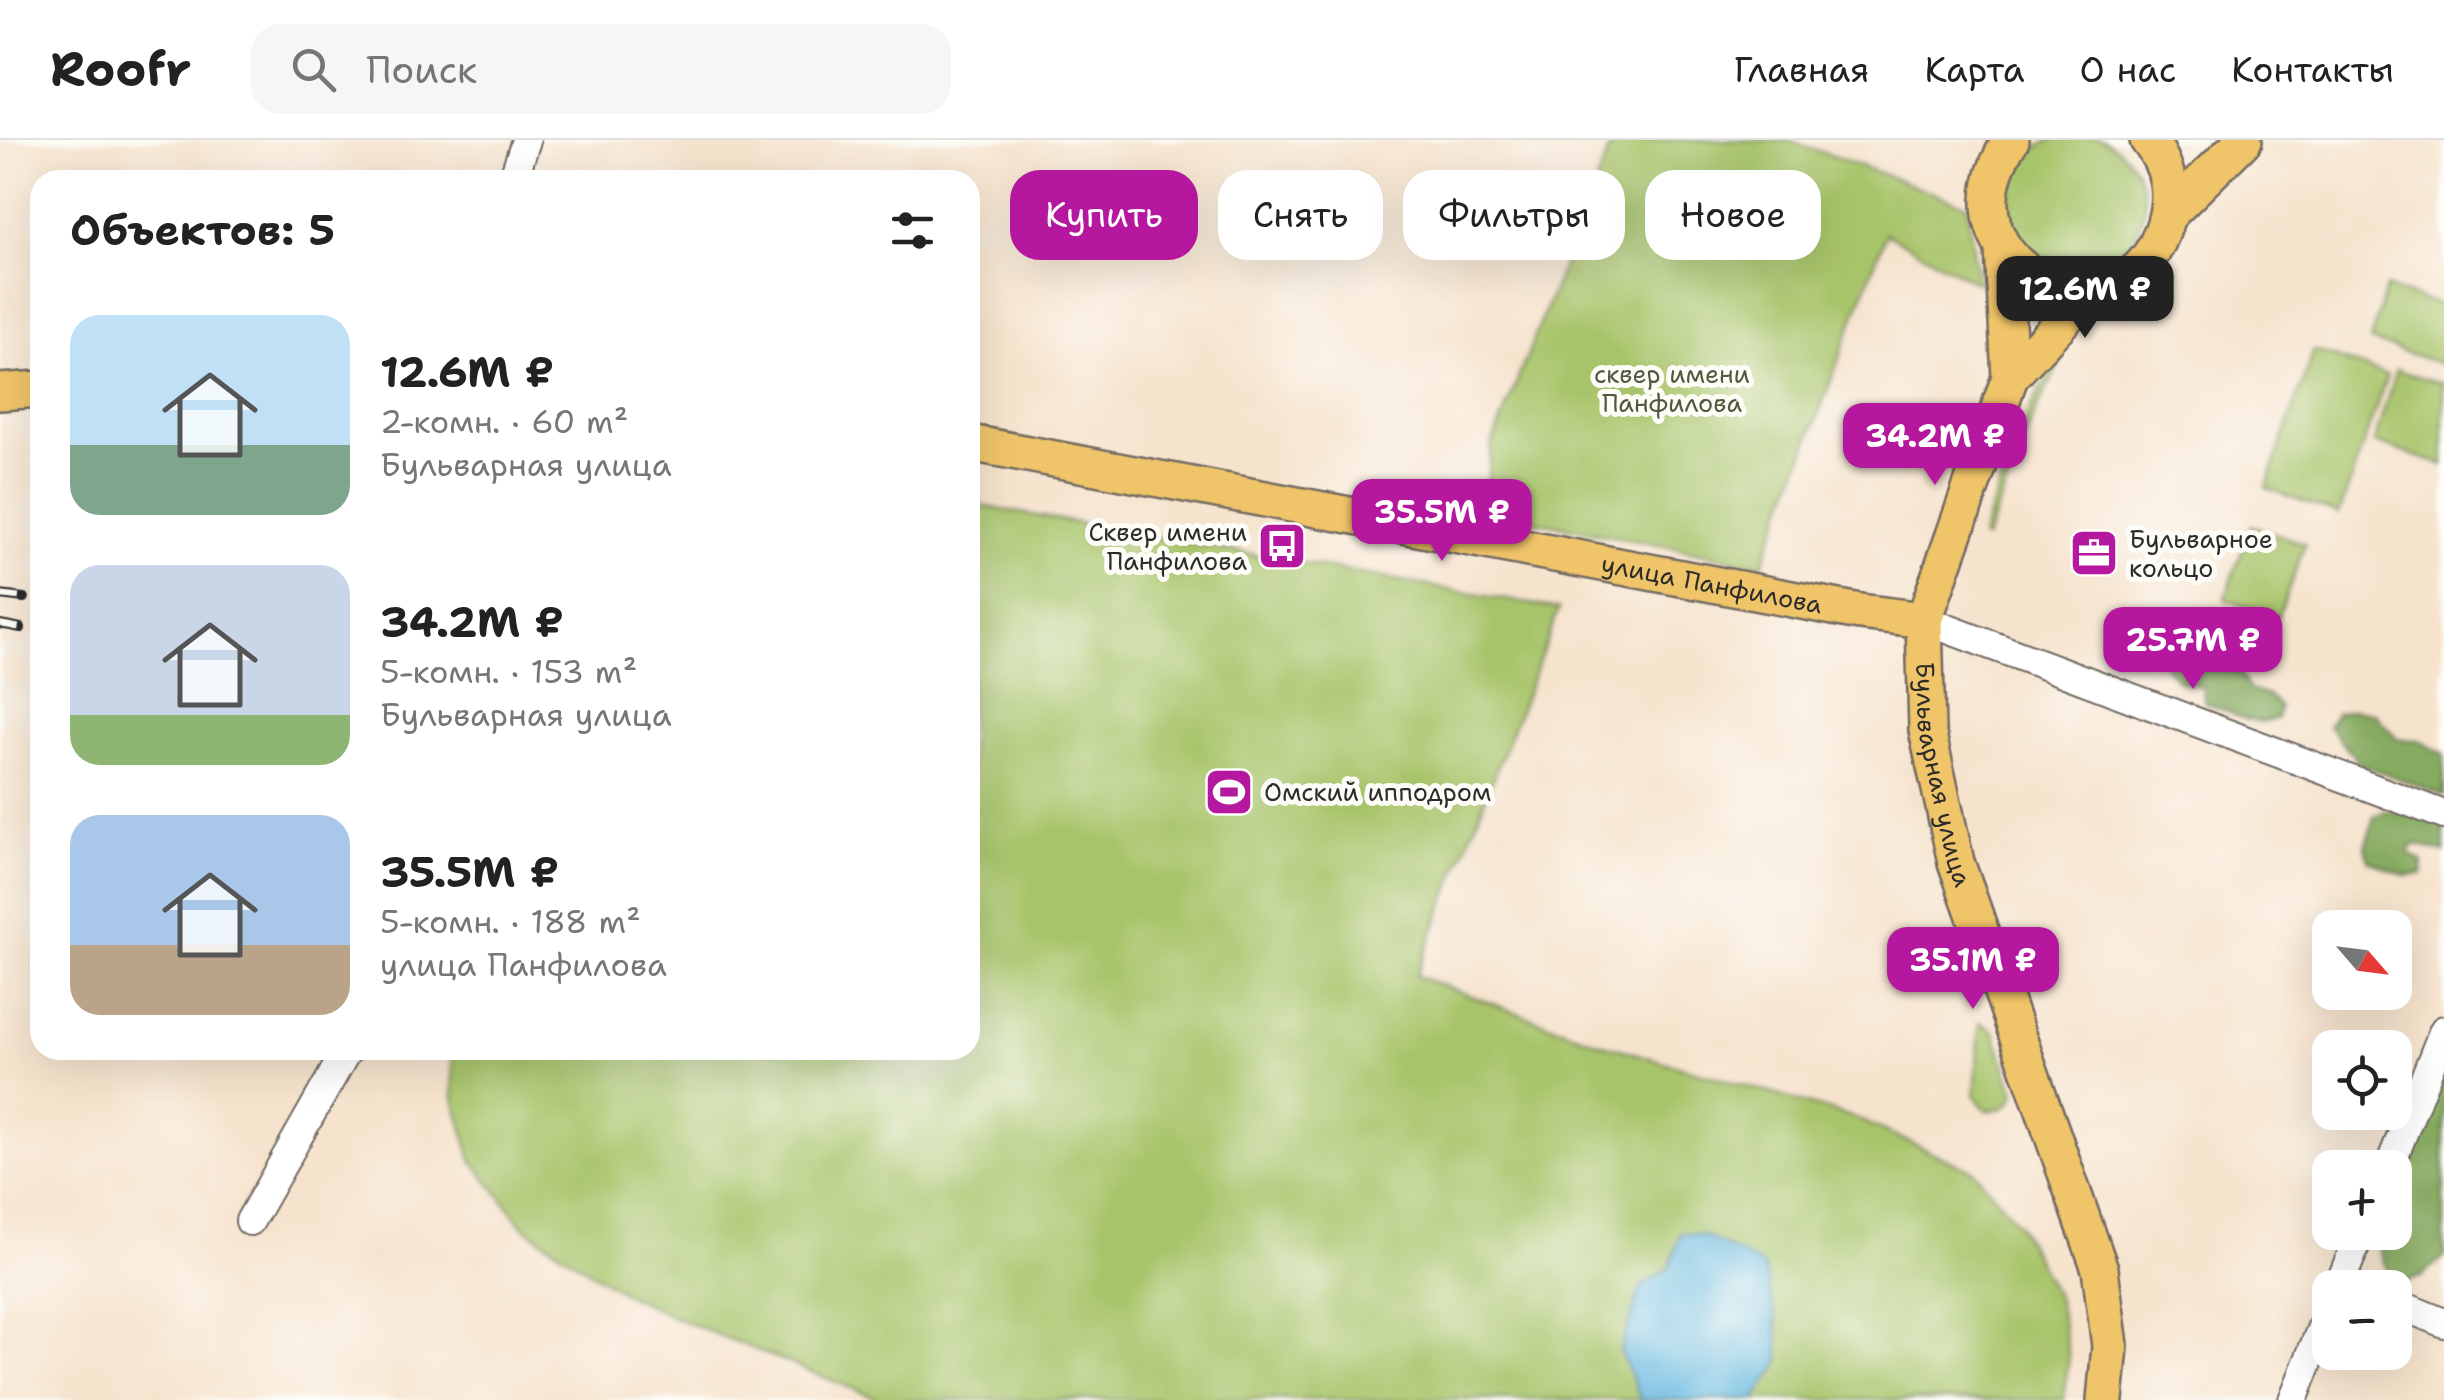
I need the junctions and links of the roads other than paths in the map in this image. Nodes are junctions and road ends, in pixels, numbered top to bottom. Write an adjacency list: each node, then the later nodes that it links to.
1 (526, 140): 5 (street)
2 (2011, 140): 7 (main road, Бульварная улица)
3 (2148, 140): 6 (main road)
4 (2244, 140): 6 (main road)
5 (516, 170)
6 (2168, 215): 8 (main road)
7 (2003, 249): 8 (main road); 9 (main road, Бульварная улица)
8 (2090, 291): 9 (main road, Бульварная улица)
9 (2010, 377): 13 (main road, Бульварная улица)
10 (30, 390): 11 (main road)
11 (0, 392)
12 (980, 446): 13 (main road, улица Панфилова)
13 (1924, 620): 14 (street); 22 (main road, Бульварная улица)
14 (2444, 815)
15 (2444, 1030): 17 (street)
16 (341, 1060): 18 (street)
17 (2396, 1150)
18 (250, 1221)
19 (2412, 1310): 20 (street)
20 (2444, 1323)
21 (2312, 1352): 23 (street)
22 (2105, 1400)
23 (2293, 1400)

